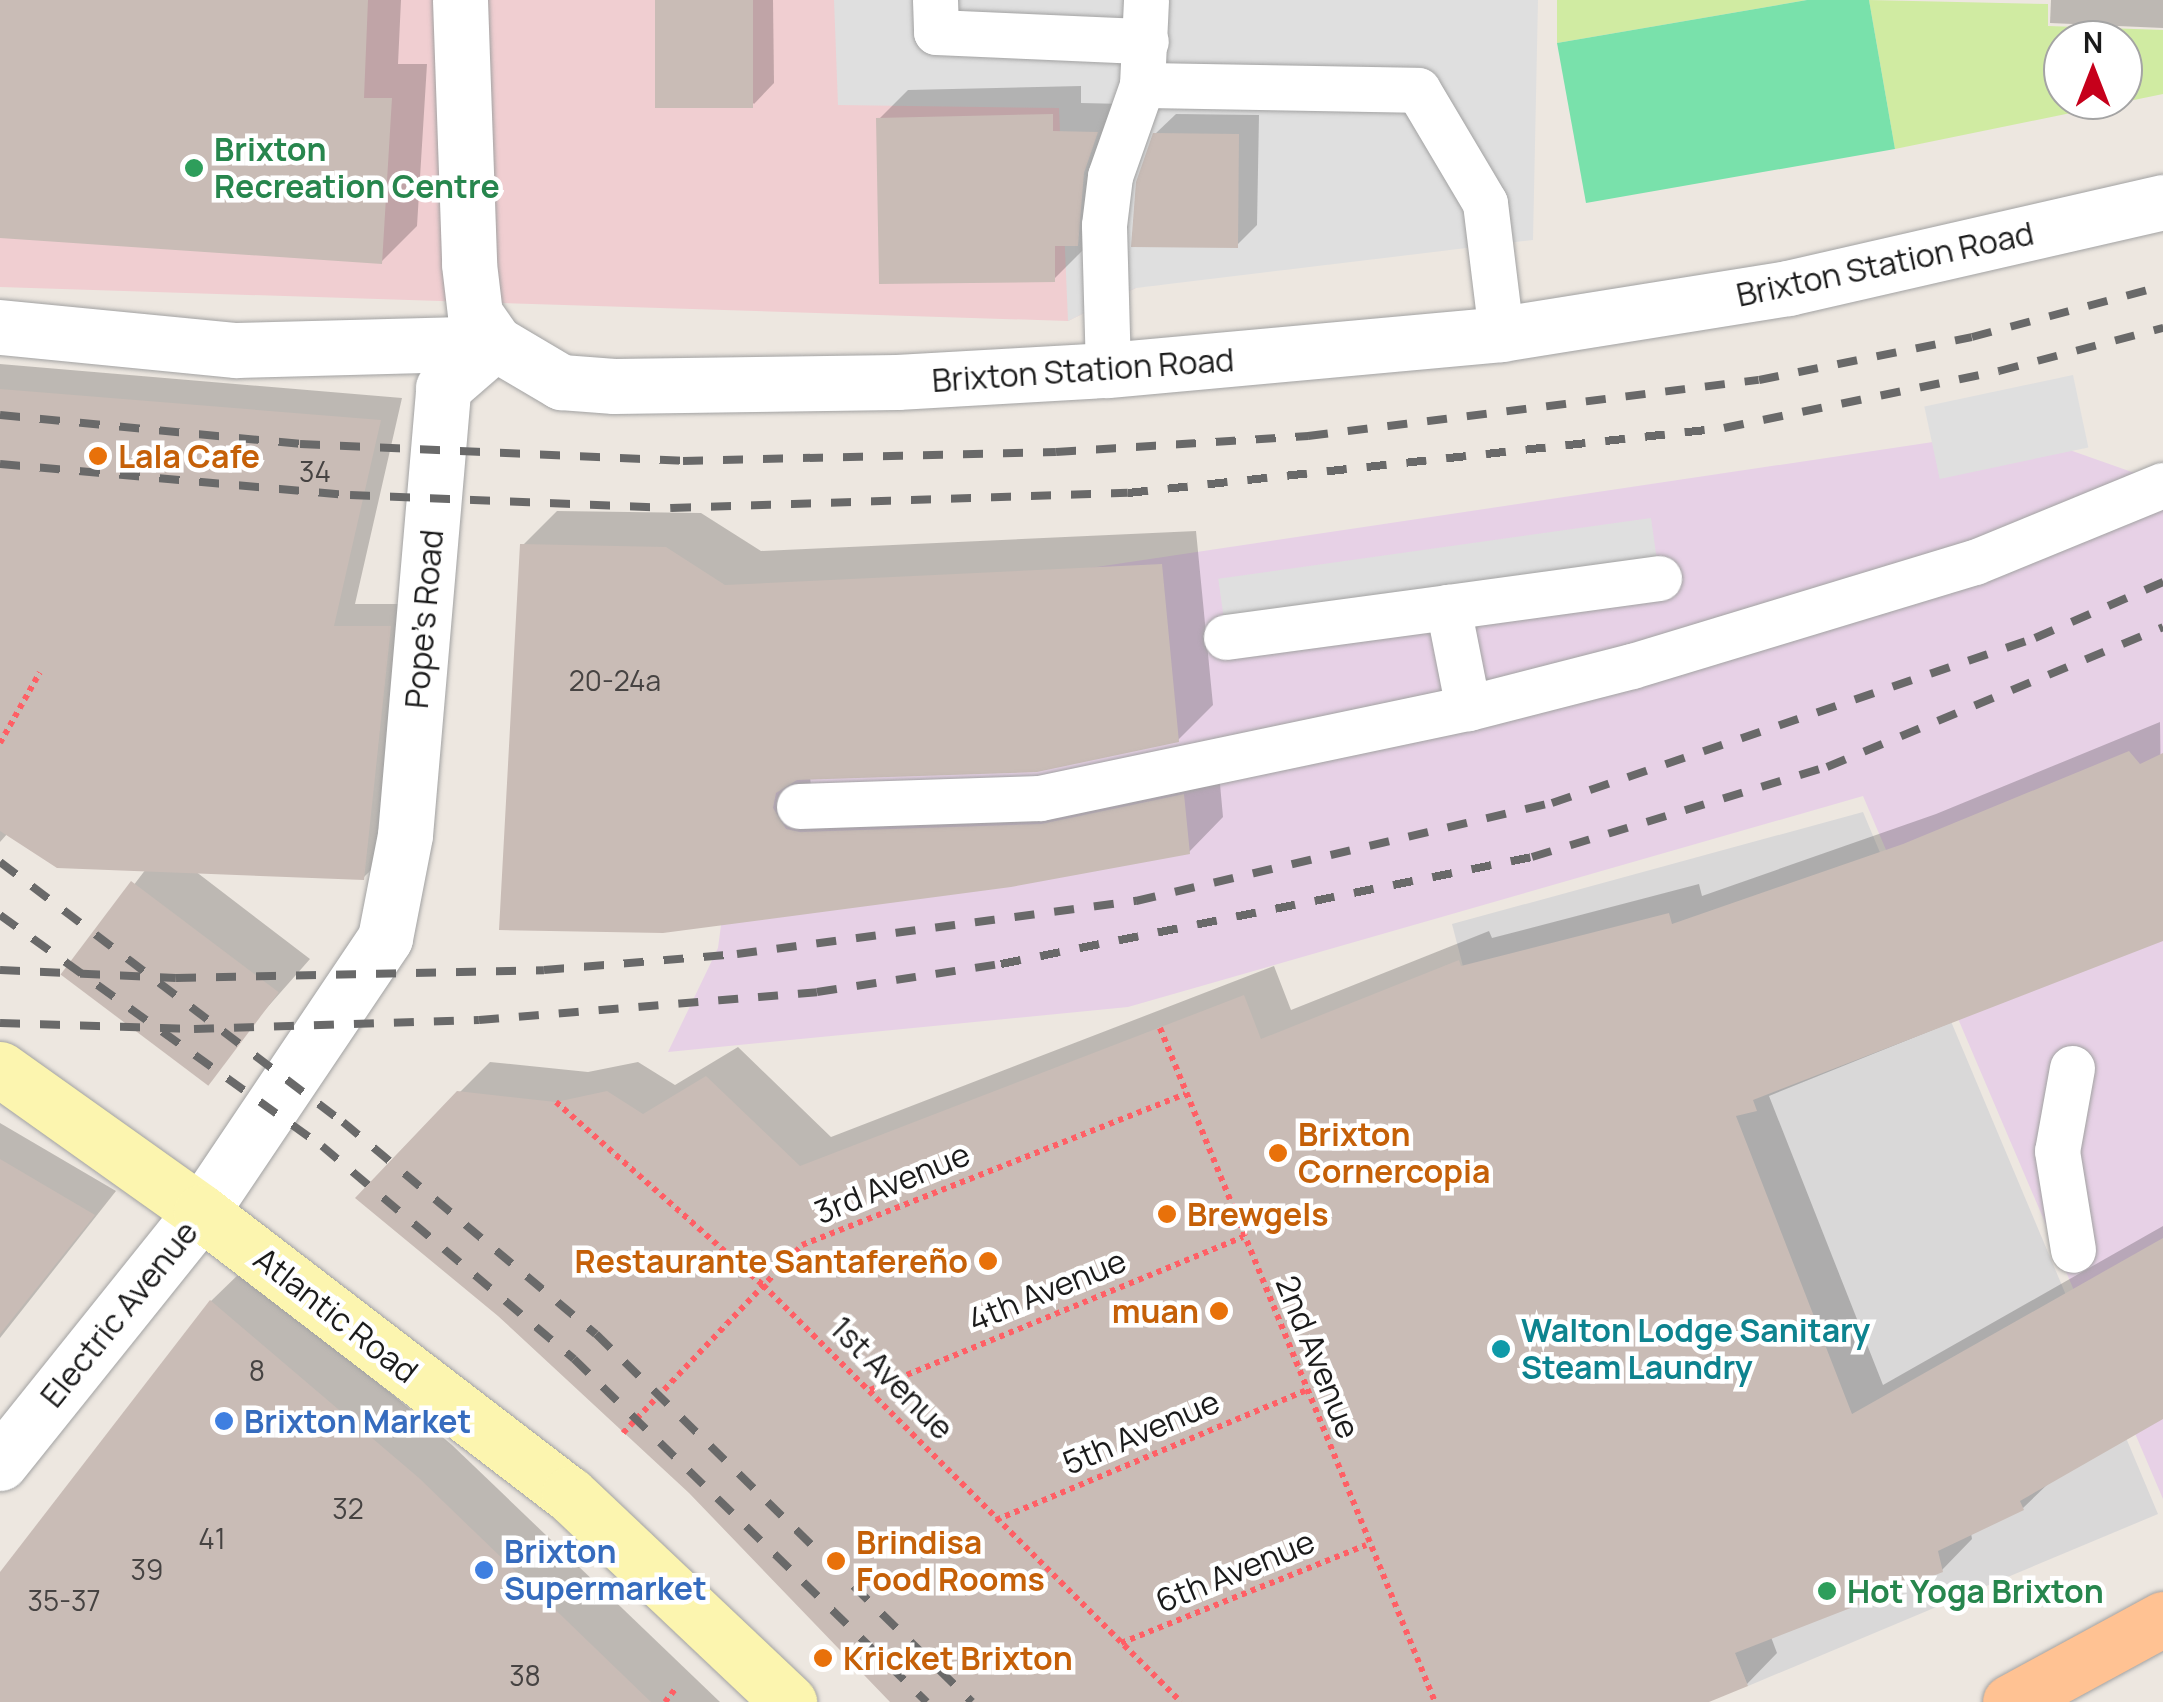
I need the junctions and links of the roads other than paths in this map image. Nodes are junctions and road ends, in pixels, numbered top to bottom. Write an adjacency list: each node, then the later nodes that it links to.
1 (460, 0): 8 (street)
2 (935, 0): 3 (lane)
3 (1146, 20): 4 (lane)
4 (1142, 85): 7 (lane); 9 (lane)
5 (2163, 202): 7 (street, Brixton Station Road)
6 (0, 327): 8 (street)
7 (1501, 334): 9 (street, Brixton Station Road)
8 (495, 343): 9 (street, Brixton Station Road); 18 (street, Pope's Road)
9 (1108, 370)
10 (2163, 485): 14 (lane)
11 (1659, 578): 12 (lane)
12 (1448, 607): 13 (lane); 14 (lane)
13 (1226, 637)
14 (1468, 708): 15 (lane)
15 (799, 806)
16 (2072, 1068): 19 (lane)
17 (0, 1069): 18 (main road, Atlantic Road)
18 (201, 1212): 20 (street, Electric Avenue); 23 (main road, Atlantic Road)
19 (2073, 1250)
20 (0, 1463)
21 (2163, 1620): 22 (main road)
22 (2080, 1685): 24 (main road)
23 (788, 1702)
24 (2010, 1702)

